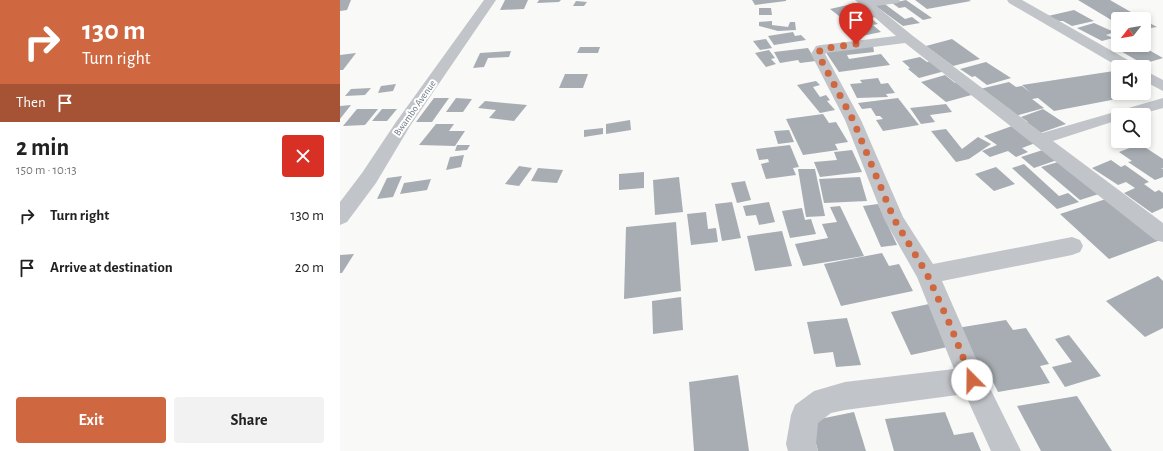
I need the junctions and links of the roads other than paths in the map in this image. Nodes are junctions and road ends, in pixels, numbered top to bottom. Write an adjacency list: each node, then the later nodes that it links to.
1 (490, 0): 13 (street, Bwambo Avenue)
2 (894, 0): 4 (street)
3 (1013, 0): 6 (street)
4 (864, 2): 5 (street)
5 (908, 39): 12 (street); 16 (street)
6 (1118, 60)
7 (1151, 79): 8 (street)
8 (1163, 86)
9 (1163, 103): 10 (street)
10 (1145, 108)
11 (1111, 117): 12 (street)
12 (1040, 139): 14 (street)
13 (340, 217)
14 (1163, 234)
15 (1072, 246): 16 (street)
16 (927, 274): 17 (street)
17 (972, 380): 18 (street); 19 (street)
18 (803, 451)
19 (1006, 451)

